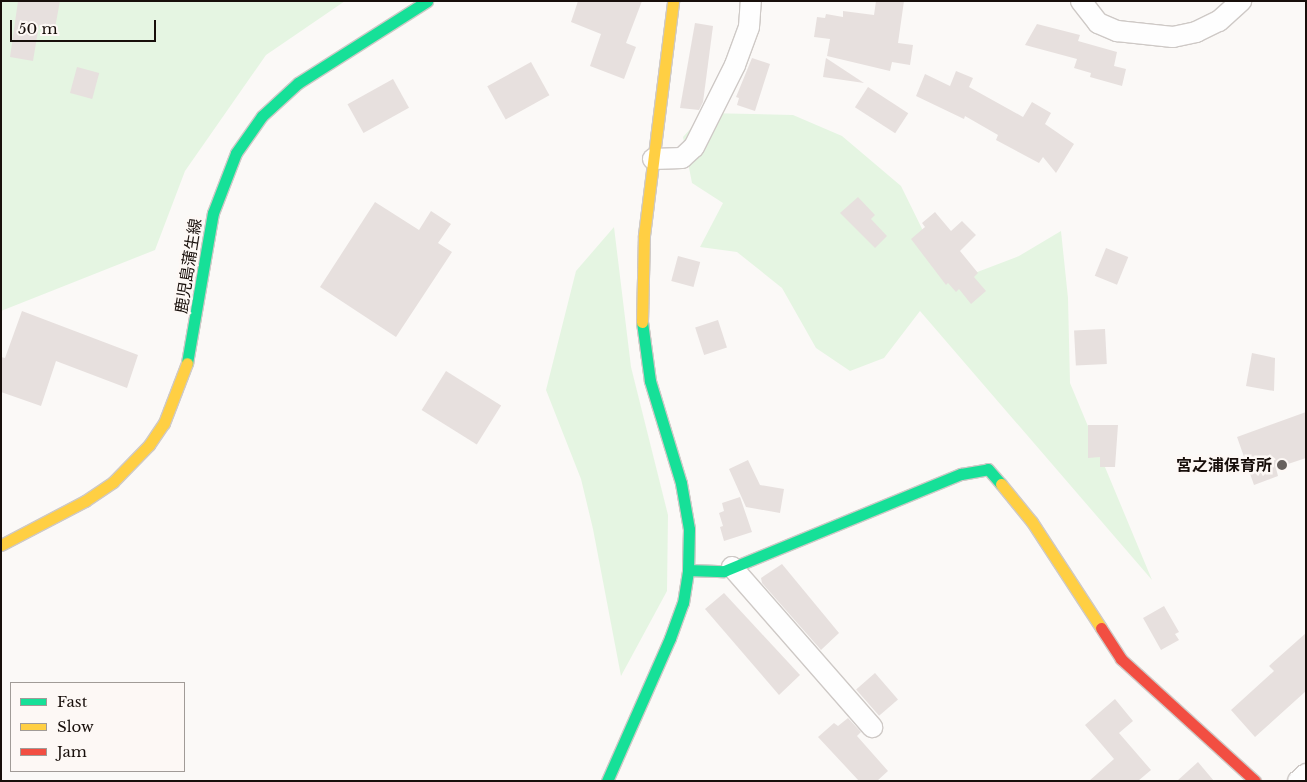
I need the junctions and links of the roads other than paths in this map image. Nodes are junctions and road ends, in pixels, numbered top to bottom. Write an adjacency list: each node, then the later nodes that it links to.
1 (427, 1): 7 (street, 鹿児島蒲生線)
2 (673, 1): 6 (street)
3 (751, 1): 6 (street)
4 (1081, 1): 5 (street)
5 (1241, 1)
6 (653, 159): 9 (street)
7 (1, 545)
8 (732, 568): 9 (street); 10 (street); 13 (street)
9 (688, 570): 12 (street)
10 (872, 727)
11 (1306, 774): 14 (street)
12 (607, 781)
13 (1256, 781)
14 (1298, 781)

